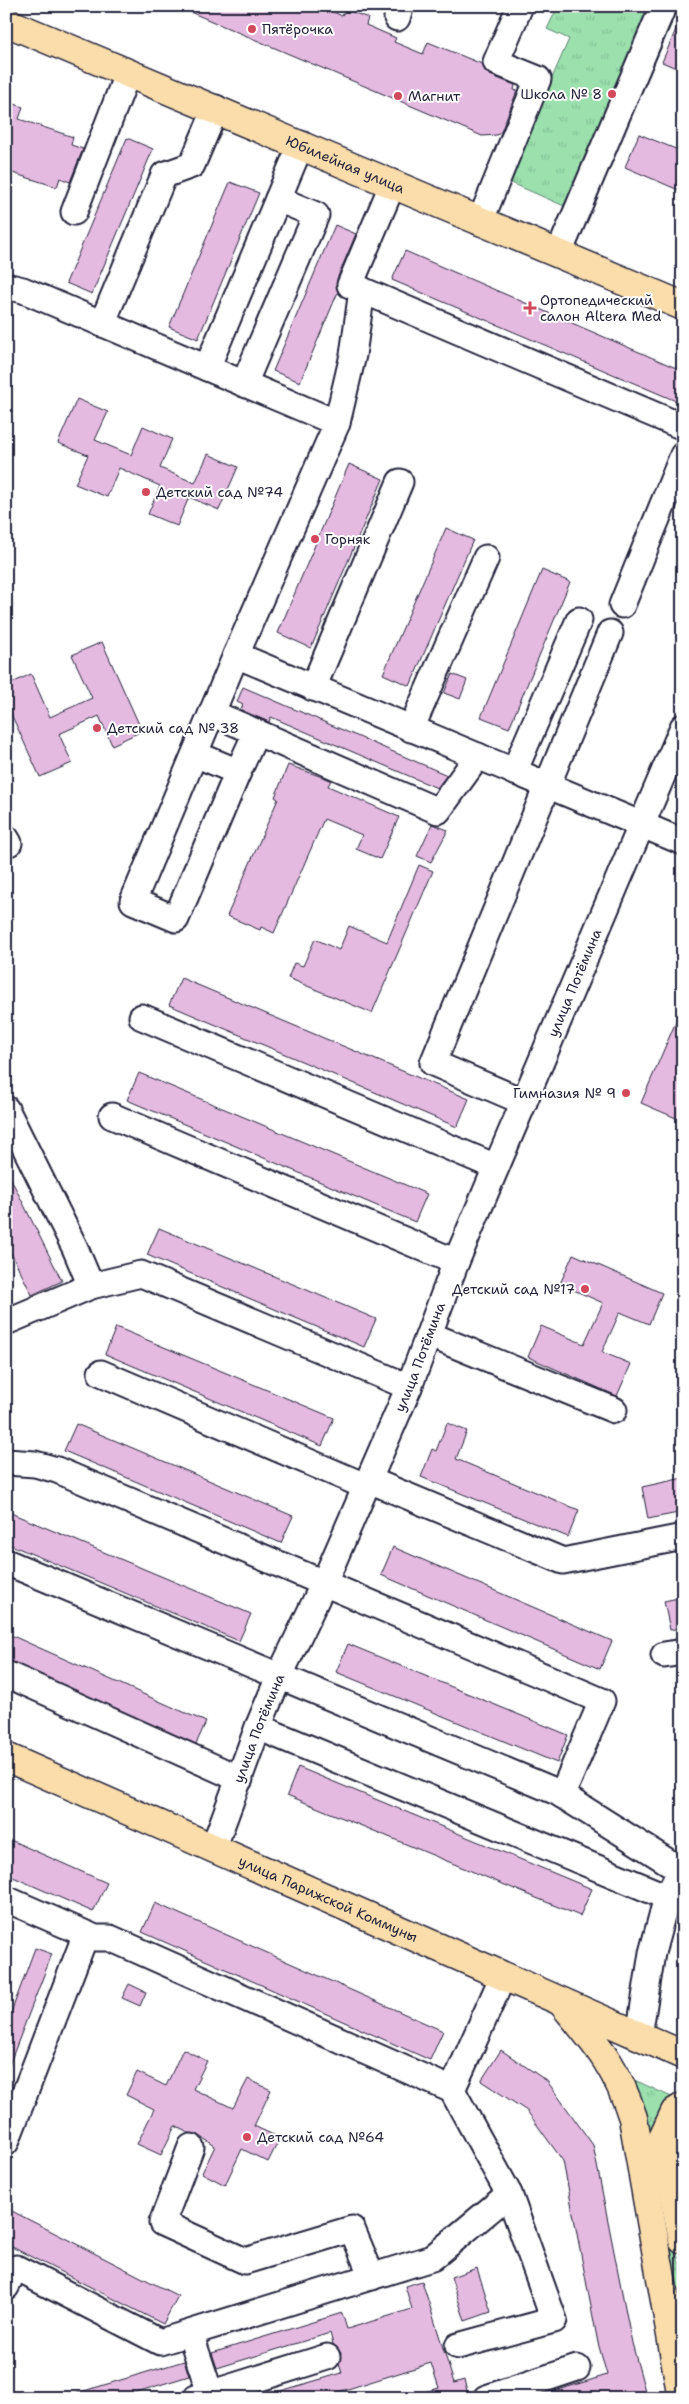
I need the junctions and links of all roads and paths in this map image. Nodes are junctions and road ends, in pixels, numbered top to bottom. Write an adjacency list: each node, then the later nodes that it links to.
1 (520, 6): 10 (street)
2 (669, 10): 11 (street)
3 (6, 22): 4 (main road, Юбилейная улица)
4 (128, 72): 5 (main road, Юбилейная улица); 9 (street)
5 (216, 108): 6 (main road, Юбилейная улица); 15 (street)
6 (301, 144): 7 (main road, Юбилейная улица); 8 (street)
7 (393, 183): 10 (main road, Юбилейная улица); 13 (street)
8 (278, 199): 16 (street); 17 (street)
9 (74, 212)
10 (480, 222): 11 (main road, Юбилейная улица)
11 (559, 254): 14 (main road, Юбилейная улица)
12 (6, 286): 15 (street)
13 (362, 290): 18 (street); 19 (street)
14 (683, 306)
15 (102, 324): 16 (street)
16 (207, 368): 17 (street)
17 (244, 384): 18 (street)
18 (337, 423): 26 (street)
19 (683, 427)
20 (683, 454): 23 (street)
21 (400, 482): 27 (street)
22 (486, 558): 30 (street)
23 (622, 605)
24 (579, 620): 35 (street)
25 (610, 633): 36 (street)
26 (236, 655): 27 (street); 28 (street)
27 (313, 688): 30 (street)
28 (212, 713): 31 (street); 32 (street)
29 (683, 726): 37 (street, улица Потёмина)
30 (411, 729): 33 (street)
31 (256, 733): 33 (street); 34 (street)
32 (195, 754): 34 (street); 34 (street)
33 (478, 756): 35 (street)
34 (238, 772)
35 (514, 772): 36 (street)
36 (548, 786): 37 (street); 40 (street)
37 (641, 825): 38 (street); 40 (street, улица Потёмина)
38 (683, 842)
39 (142, 1017): 43 (street)
40 (524, 1102): 43 (street, улица Потёмина)
41 (6, 1109): 45 (street)
42 (112, 1116): 44 (street)
43 (496, 1167): 44 (street, улица Потёмина)
44 (456, 1262): 47 (street, улица Потёмина)
45 (91, 1286): 46 (street); 49 (street)
46 (6, 1322)
47 (430, 1335): 49 (street, улица Потёмина); 50 (street)
48 (101, 1373): 52 (street)
49 (409, 1387): 52 (street, улица Потёмина)
50 (614, 1410)
51 (6, 1462): 55 (street)
52 (367, 1483): 53 (street); 55 (street, улица Потёмина)
53 (683, 1537)
54 (6, 1562): 57 (street)
55 (324, 1583): 57 (street, улица Потёмина); 61 (street)
56 (6, 1674): 60 (street)
57 (279, 1677): 58 (street, улица Потёмина); 61 (street)
58 (258, 1727): 60 (street, улица Потёмина); 64 (street)
59 (6, 1757): 62 (main road, улица Парижской Коммуны)
60 (240, 1779): 62 (street, улица Потёмина)
61 (562, 1796): 63 (street)
62 (213, 1850): 67 (main road, улица Парижской Коммуны)
63 (682, 1870): 64 (street)
64 (667, 1897): 70 (street)
65 (6, 1899): 66 (street)
66 (86, 1934): 72 (street); 74 (street)
67 (503, 1976): 68 (main road, улица Парижской Коммуны); 72 (street)
68 (560, 2000): 70 (main road, улица Парижской Коммуны); 86 (main road)
69 (683, 2036): 70 (main road)
70 (646, 2038): 71 (main road, улица Парижской Коммуны)
71 (683, 2055)
72 (452, 2090): 76 (street)
73 (683, 2107): 77 (main road)
74 (6, 2142)
75 (191, 2148): 78 (street)
76 (509, 2194): 78 (street); 81 (street)
77 (683, 2239)
78 (372, 2277): 80 (street)
79 (6, 2287): 80 (street)
80 (190, 2333): 84 (street)
81 (458, 2346)
82 (327, 2357): 84 (street)
83 (577, 2368): 85 (street)
84 (203, 2396)
85 (486, 2398)
86 (682, 2398)

